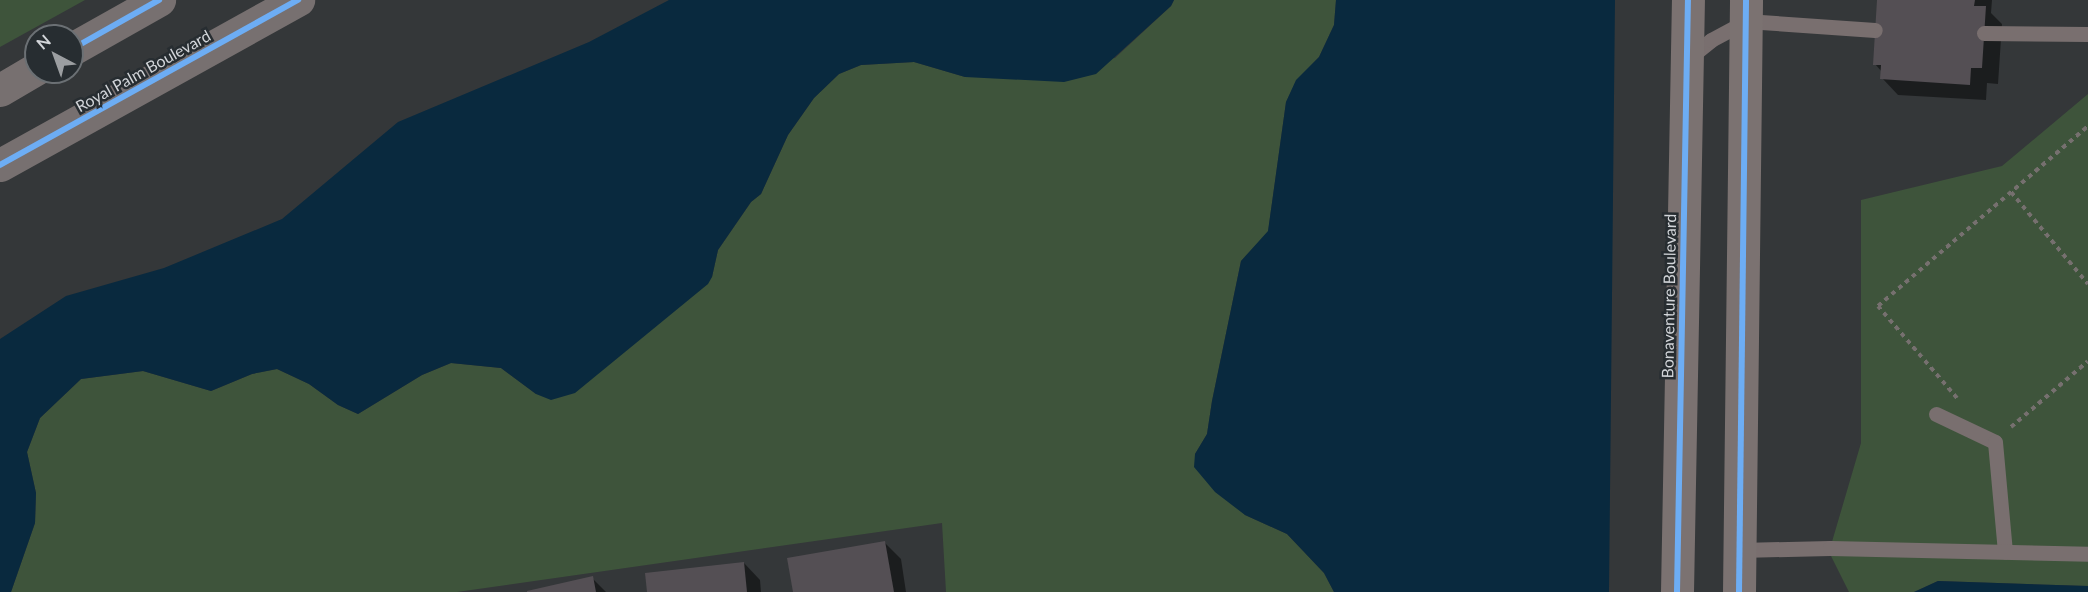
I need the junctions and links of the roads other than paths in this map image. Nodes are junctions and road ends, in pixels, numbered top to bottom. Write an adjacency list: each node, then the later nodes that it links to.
1 (159, 0): 8 (main road)
2 (298, 0): 12 (main road, Royal Palm Boulevard)
3 (1688, 0): 9 (main road, Bonaventure Boulevard)
4 (1746, 10): 5 (lane); 9 (lane); 14 (main road)
5 (1875, 30)
6 (1984, 33): 7 (lane)
7 (2088, 34)
8 (84, 42)
9 (1688, 60): 17 (main road, Bonaventure Boulevard)
10 (24, 76): 11 (main road)
11 (0, 90)
12 (0, 165)
13 (1936, 414): 15 (lane)
14 (1740, 550): 15 (lane); 18 (main road)
15 (2005, 552): 16 (lane)
16 (2088, 554)
17 (1677, 592)
18 (1739, 592)

